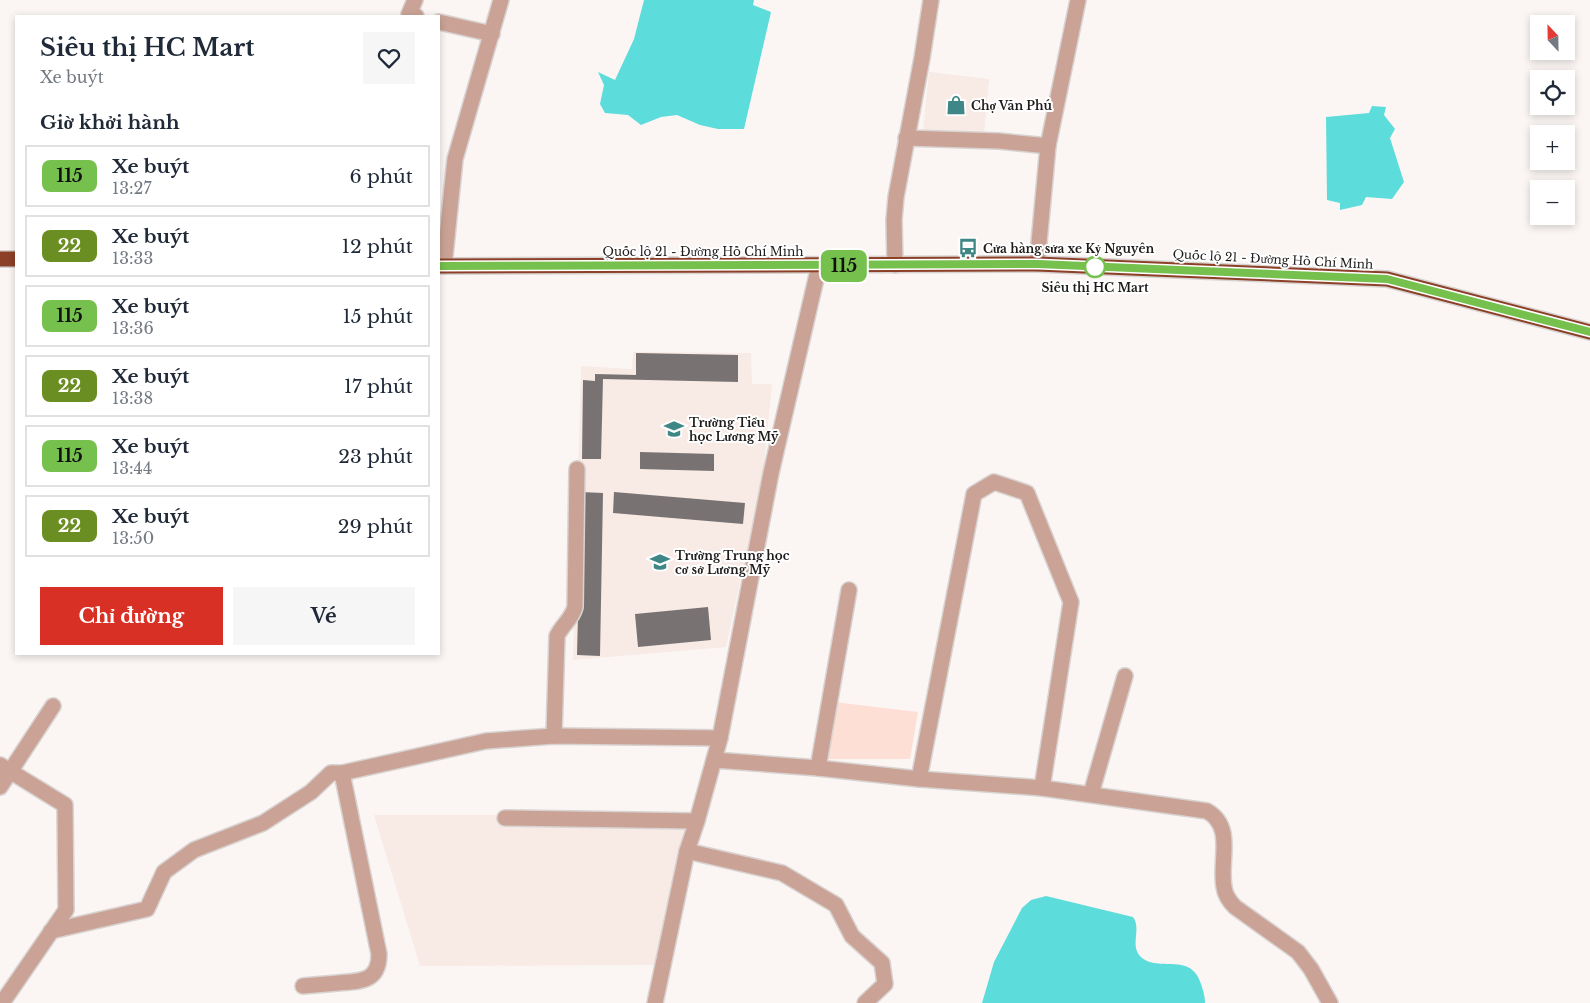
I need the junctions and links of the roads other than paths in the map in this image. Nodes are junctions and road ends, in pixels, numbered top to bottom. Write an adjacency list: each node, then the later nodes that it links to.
1 (415, 0): 5 (street)
2 (501, 0): 7 (street)
3 (931, 0): 8 (street)
4 (1078, 0): 9 (street)
5 (412, 15)
6 (440, 22): 7 (street)
7 (492, 34): 14 (street)
8 (906, 138): 9 (street); 13 (street)
9 (1048, 146): 12 (street)
10 (0, 259): 11 (highway)
11 (15, 259)
12 (1038, 264): 13 (highway, Quốc lộ 21 - Đường Hồ Chí Minh); 16 (highway, Quốc lộ 21 - Đường Hồ Chí Minh)
13 (895, 265): 15 (highway, Quốc lộ 21 - Đường Hồ Chí Minh)
14 (441, 266): 15 (highway, Quốc lộ 21 - Đường Hồ Chí Minh)
15 (820, 266): 22 (street)
16 (1590, 332)
17 (577, 469): 21 (street)
18 (849, 590): 25 (street)
19 (1125, 676): 30 (street)
20 (52, 706): 24 (street)
21 (554, 736): 22 (street); 26 (street)
22 (720, 738): 23 (street)
23 (714, 760): 25 (street); 32 (street)
24 (5, 768): 28 (street); 34 (street)
25 (818, 768): 27 (street)
26 (342, 773): 34 (street); 35 (street)
27 (919, 780): 29 (street); 29 (street)
28 (0, 787)
29 (1042, 788): 30 (street)
30 (1091, 794): 39 (street)
31 (505, 818): 32 (street)
32 (697, 821): 33 (street)
33 (687, 851): 37 (street); 38 (street)
34 (51, 931): 36 (street)
35 (303, 986)
36 (2, 1003)
37 (655, 1003)
38 (865, 1003)
39 (1330, 1003)

